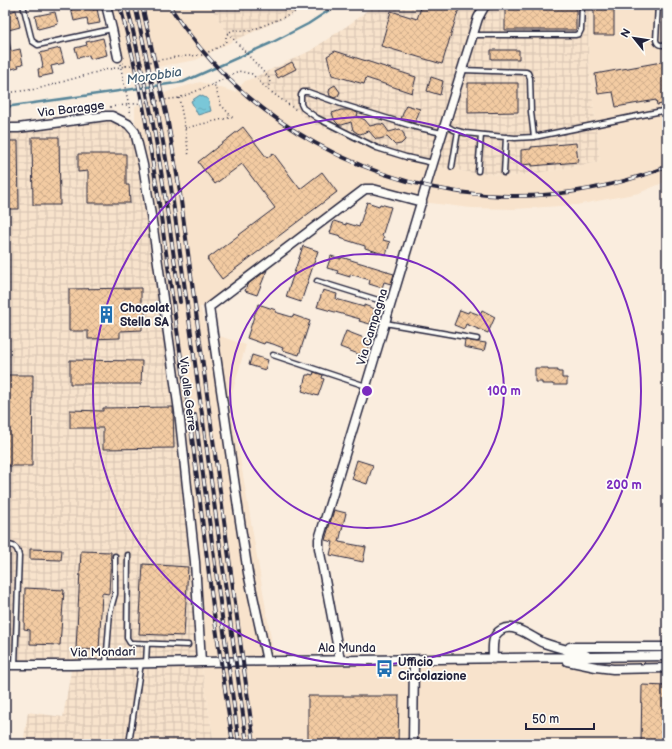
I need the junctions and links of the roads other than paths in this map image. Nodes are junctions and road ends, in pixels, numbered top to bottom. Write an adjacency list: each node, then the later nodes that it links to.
1 (23, 5): 6 (lane)
2 (106, 5): 6 (street)
3 (487, 5): 7 (street, Via Campagna)
4 (582, 5): 7 (lane)
5 (658, 5): 8 (lane)
6 (112, 29): 9 (street)
7 (473, 35): 10 (street, Via Campagna)
8 (667, 45)
9 (119, 60)
10 (462, 70): 13 (street, Via Campagna); 18 (lane)
11 (667, 110): 18 (lane)
12 (5, 128): 15 (street, Via Baragge)
13 (443, 129): 14 (lane); 19 (street, Via Campagna); 19 (lane)
14 (458, 131): 16 (lane); 20 (lane)
15 (134, 132): 44 (street, Via alle Gerre)
16 (481, 135): 17 (lane); 21 (lane)
17 (506, 137): 18 (lane); 22 (lane)
18 (534, 137)
19 (433, 163): 23 (street, Via Campagna)
20 (452, 167)
21 (478, 171)
22 (504, 173)
23 (422, 202): 25 (street, Via Campagna); 43 (street)
24 (317, 281): 25 (lane)
25 (391, 304): 26 (street, Via Campagna)
26 (385, 323): 27 (lane); 29 (street, Via Campagna)
27 (477, 339)
28 (273, 355): 29 (lane)
29 (366, 386): 41 (street, Via Campagna)
30 (5, 545): 48 (lane)
31 (128, 555): 33 (lane)
32 (115, 556): 46 (lane)
33 (147, 644): 34 (lane); 45 (lane)
34 (188, 645)
35 (557, 647): 36 (street, Ala Munda); 38 (street, Ala Munda); 39 (street, Ala Munda)
36 (667, 647)
37 (667, 656): 38 (street, Ala Munda)
38 (595, 657): 40 (street, Ala Munda)
39 (493, 658): 40 (street, Ala Munda); 42 (street, Ala Munda)
40 (552, 658): 49 (street, Ala Munda)
41 (340, 660): 42 (street, Ala Munda); 43 (street, Ala Munda)
42 (414, 660): 51 (street)
43 (267, 661): 44 (street, Ala Munda)
44 (201, 662): 45 (street, Via Mondari)
45 (144, 663): 46 (street, Via Mondari); 50 (lane)
46 (106, 664): 48 (street, Via Mondari)
47 (5, 665): 48 (street, Via Mondari)
48 (15, 665)
49 (667, 668)
50 (129, 744)
51 (413, 744)

